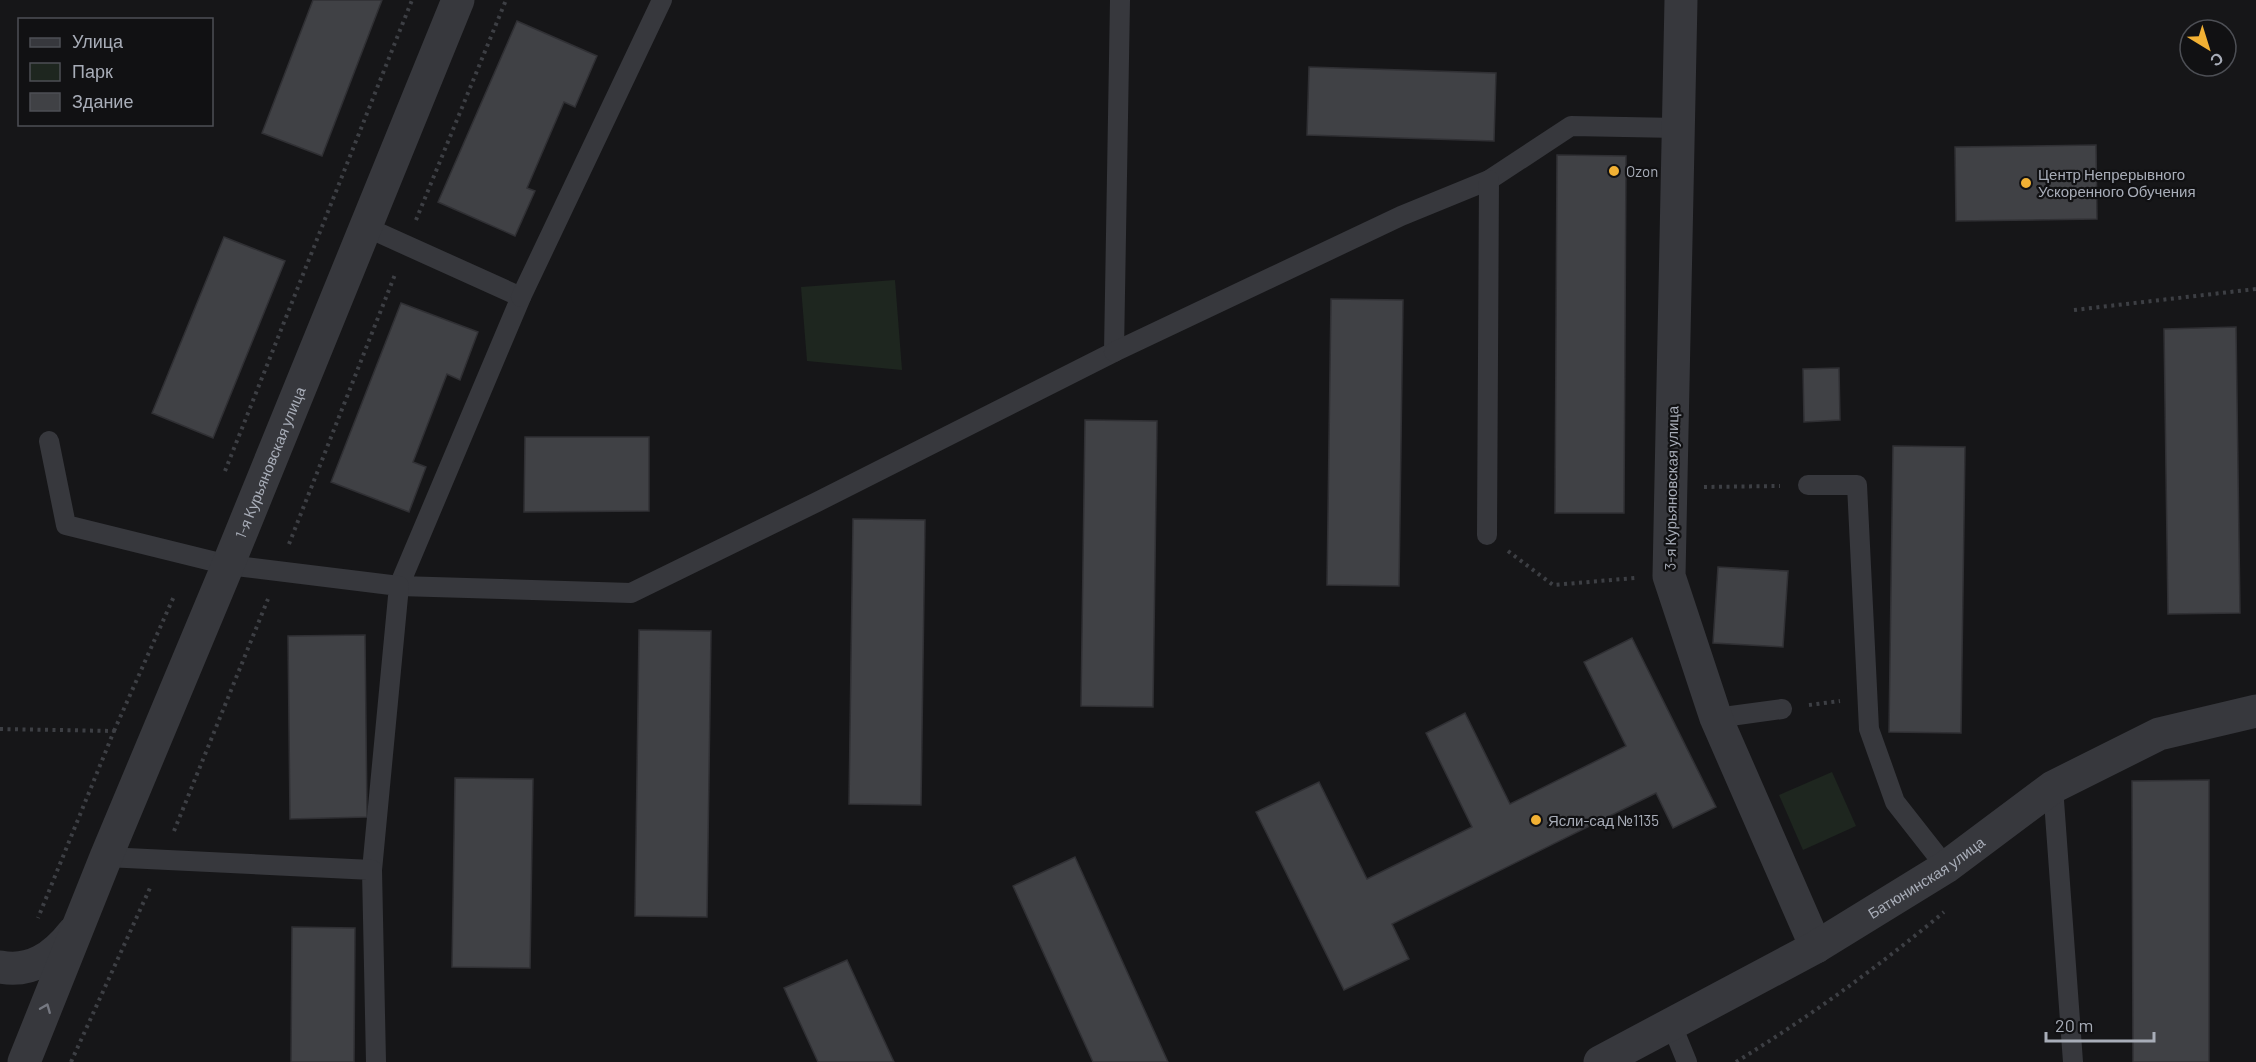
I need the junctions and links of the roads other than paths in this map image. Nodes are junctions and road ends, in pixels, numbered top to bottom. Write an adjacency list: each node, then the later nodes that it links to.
1 (458, 0): 7 (street, 1-я Курьяновская улица)
2 (662, 0): 8 (lane)
3 (1120, 0): 9 (lane)
4 (1681, 0): 5 (street, 3-я Курьяновская улица)
5 (1678, 128): 6 (lane); 17 (street, 3-я Курьяновская улица)
6 (1489, 180): 9 (lane); 12 (lane)
7 (366, 227): 8 (lane); 13 (street, 1-я Курьяновская улица)
8 (521, 297): 14 (lane)
9 (1113, 352): 14 (lane)
10 (50, 441): 13 (lane)
11 (1808, 485): 20 (lane)
12 (1487, 535)
13 (228, 565): 14 (lane); 19 (street, 1-я Курьяновская улица)
14 (399, 586): 21 (lane)
15 (1782, 709): 17 (lane)
16 (2256, 711): 18 (street, Батюнинская улица)
17 (1716, 718): 23 (street, 3-я Курьяновская улица)
18 (2053, 787): 20 (street, Батюнинская улица); 30 (lane)
19 (106, 857): 21 (lane); 22 (street, 1-я Курьяновская улица)
20 (1946, 867): 23 (street, Батюнинская улица)
21 (372, 870): 27 (lane)
22 (79, 924): 24 (street, 1-я Курьяновская улица); 26 (street, 1-я Курьяновская улица, one-way to 22)
23 (1816, 947): 25 (street, Батюнинская улица)
24 (8, 968)
25 (1671, 1023): 28 (street, Батюнинская улица); 29 (lane)
26 (24, 1062)
27 (376, 1062)
28 (1600, 1062)
29 (1687, 1062)
30 (2073, 1062)

